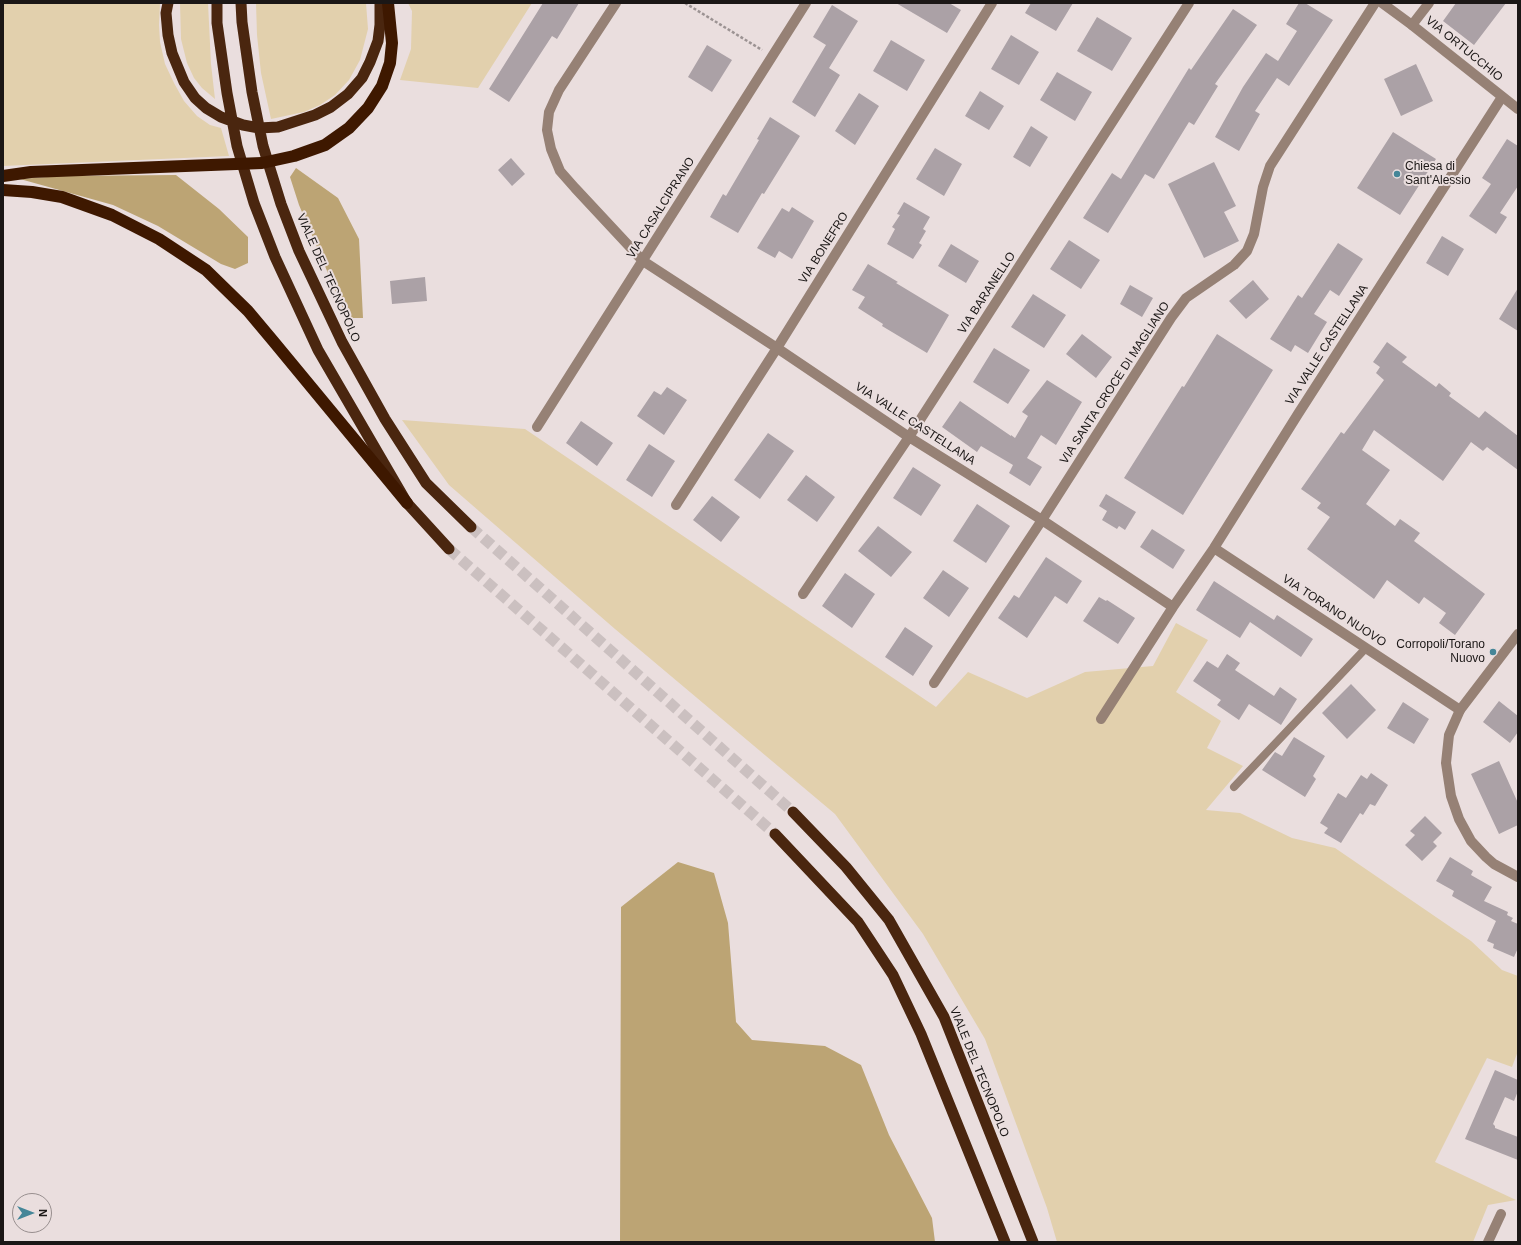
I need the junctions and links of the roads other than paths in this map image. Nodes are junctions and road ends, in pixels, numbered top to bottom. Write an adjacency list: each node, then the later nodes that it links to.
1 (168, 3): 4 (highway)
2 (217, 3): 22 (highway)
3 (241, 3): 25 (highway, VIALE DEL TECNOPOLO)
4 (380, 3)
5 (388, 3): 16 (highway)
6 (616, 3): 18 (street, VIA VALLE CASTELLANA)
7 (806, 3): 18 (street, VIA CASALCIPRANO)
8 (992, 3): 19 (street, VIA BONEFRO)
9 (1189, 3): 21 (street, VIA BARANELLO)
10 (1375, 3): 24 (street, VIA SANTA CROCE DI MAGLIANO)
11 (1382, 3): 13 (street, VIA ORTUCCHIO)
12 (1429, 3): 13 (street)
13 (1412, 25): 14 (street, VIA ORTUCCHIO)
14 (1502, 97): 15 (street, VIA ORTUCCHIO); 26 (street, VIA VALLE CASTELLANA)
15 (1518, 109)
16 (3, 176)
17 (3, 190): 22 (highway)
18 (643, 261): 19 (street, VIA VALLE CASTELLANA); 20 (street, VIA CASALCIPRANO)
19 (777, 348): 21 (street, VIA VALLE CASTELLANA); 23 (street, VIA BONEFRO)
20 (537, 427)
21 (909, 437): 24 (street, VIA VALLE CASTELLANA); 28 (street, VIA BARANELLO)
22 (407, 503): 27 (highway)
23 (676, 505)
24 (1042, 520): 29 (street, VIA VALLE CASTELLANA); 32 (street, VIA SANTA CROCE DI MAGLIANO)
25 (471, 527)
26 (1214, 548): 29 (street, VIA VALLE CASTELLANA); 31 (street, VIA TORANO NUOVO)
27 (449, 549)
28 (803, 594)
29 (1172, 607): 34 (street, VIA VALLE CASTELLANA)
30 (1518, 634): 33 (street)
31 (1366, 648): 33 (street, VIA TORANO NUOVO); 35 (lane)
32 (934, 683)
33 (1460, 710): 38 (street)
34 (1101, 719)
35 (1234, 787)
36 (793, 812): 41 (highway, VIALE DEL TECNOPOLO)
37 (774, 834): 40 (highway)
38 (1518, 877)
39 (1501, 1214): 42 (street)
40 (1005, 1242)
41 (1033, 1242)
42 (1488, 1242)

